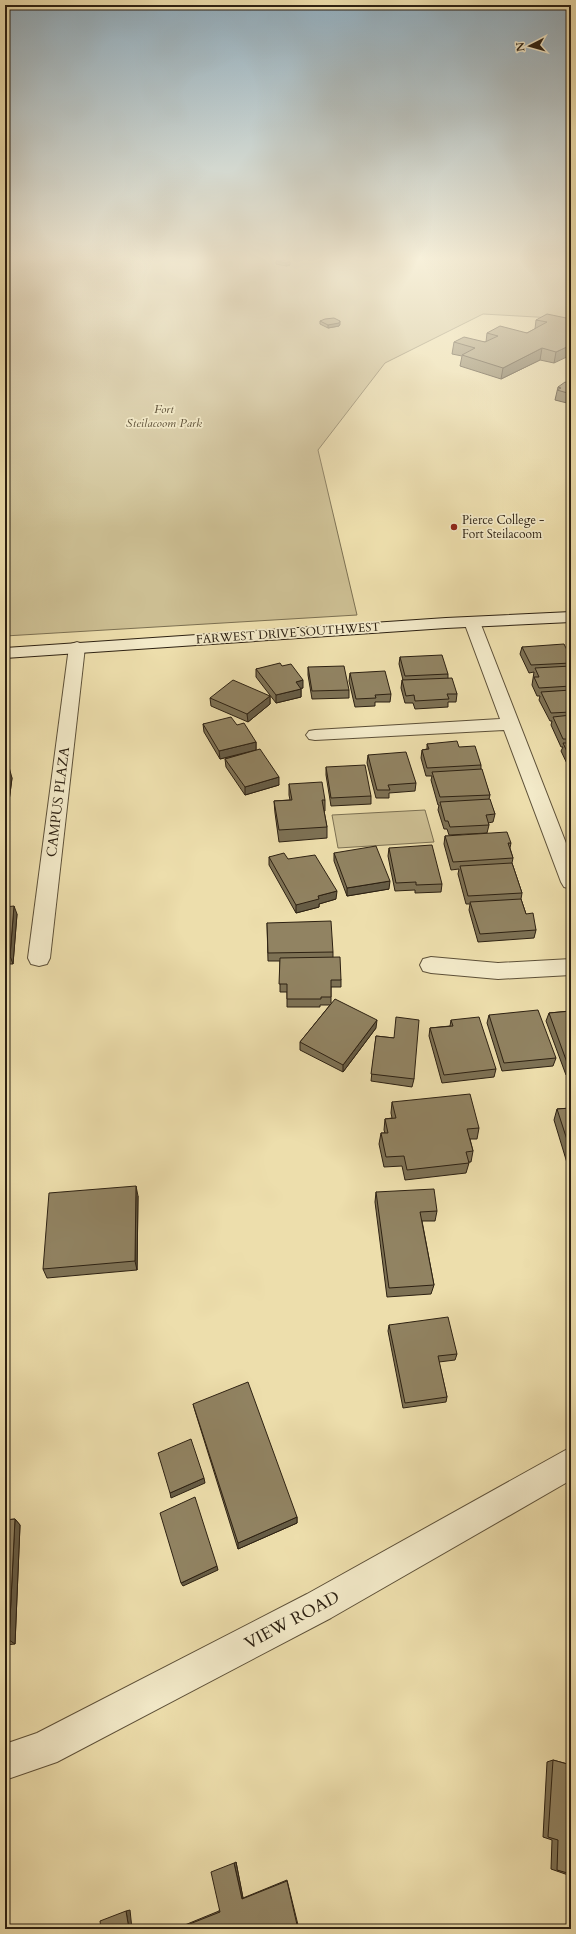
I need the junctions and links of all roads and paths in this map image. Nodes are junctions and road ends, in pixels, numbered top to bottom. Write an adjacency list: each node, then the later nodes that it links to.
1 (571, 617): 2 (street, FARWEST DRIVE SOUTHWEST)
2 (472, 622): 3 (street, FARWEST DRIVE SOUTHWEST); 5 (street)
3 (77, 647): 4 (street, FARWEST DRIVE SOUTHWEST); 8 (street, CAMPUS PLAZA)
4 (5, 652)
5 (510, 724): 6 (street); 7 (street)
6 (315, 735)
7 (571, 882)
8 (39, 958)
9 (431, 965): 10 (street)
10 (571, 967)
11 (571, 1464): 12 (street, VIEW ROAD)
12 (5, 1762)

